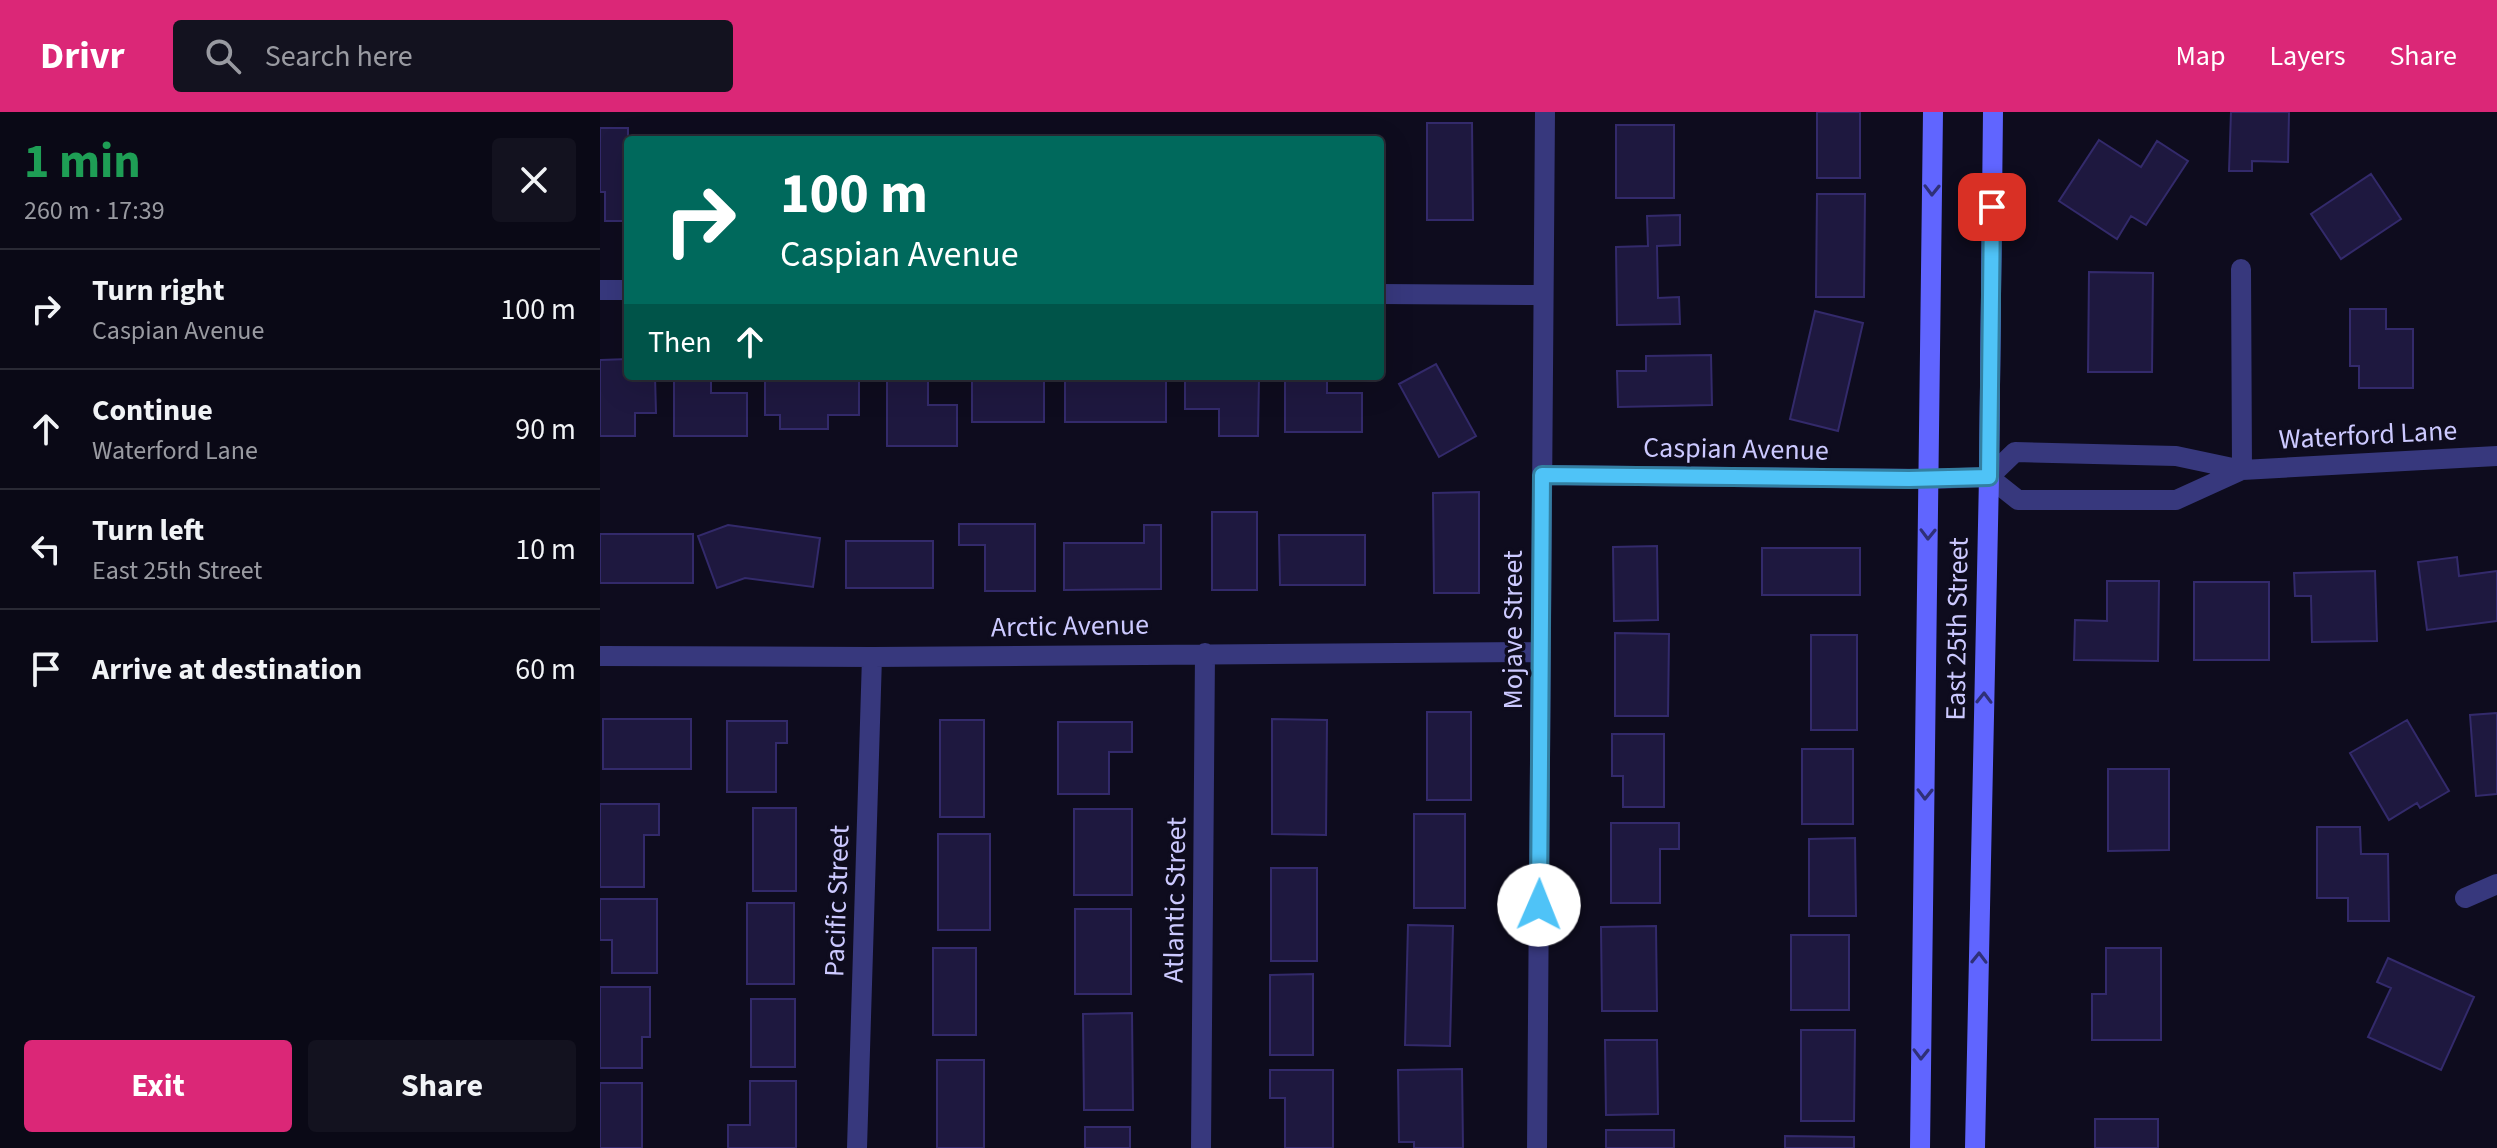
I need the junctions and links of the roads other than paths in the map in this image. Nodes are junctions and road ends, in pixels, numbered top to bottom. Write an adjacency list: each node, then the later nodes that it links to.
1 (1545, 112): 8 (street, Mojave Street)
2 (1933, 112): 13 (street, East 25th Street, one-way to 13)
3 (1993, 112): 12 (street, East 25th Street)
4 (2241, 269): 10 (street)
5 (600, 290): 6 (street)
6 (624, 290)
7 (1384, 294): 8 (street)
8 (1542, 295): 11 (street, Mojave Street)
9 (2497, 456): 10 (street, Waterford Lane)
10 (2242, 470): 12 (street, Waterford Lane); 12 (street, Waterford Lane)
11 (1542, 475): 13 (street, Caspian Avenue); 14 (street, Mojave Street)
12 (1989, 477): 13 (street); 24 (street, East 25th Street, one-way to 12)
13 (1929, 479): 23 (street, East 25th Street, one-way to 23)
14 (1541, 652): 15 (street, Arctic Avenue); 22 (street, Mojave Street)
15 (1205, 653): 17 (street, Arctic Avenue); 21 (street, Atlantic Street)
16 (600, 656): 17 (street, Arctic Avenue)
17 (872, 657): 20 (street, Pacific Street)
18 (2497, 884): 19 (street)
19 (2465, 898)
20 (857, 1148)
21 (1201, 1148)
22 (1537, 1148)
23 (1920, 1148)
24 (1975, 1148)

